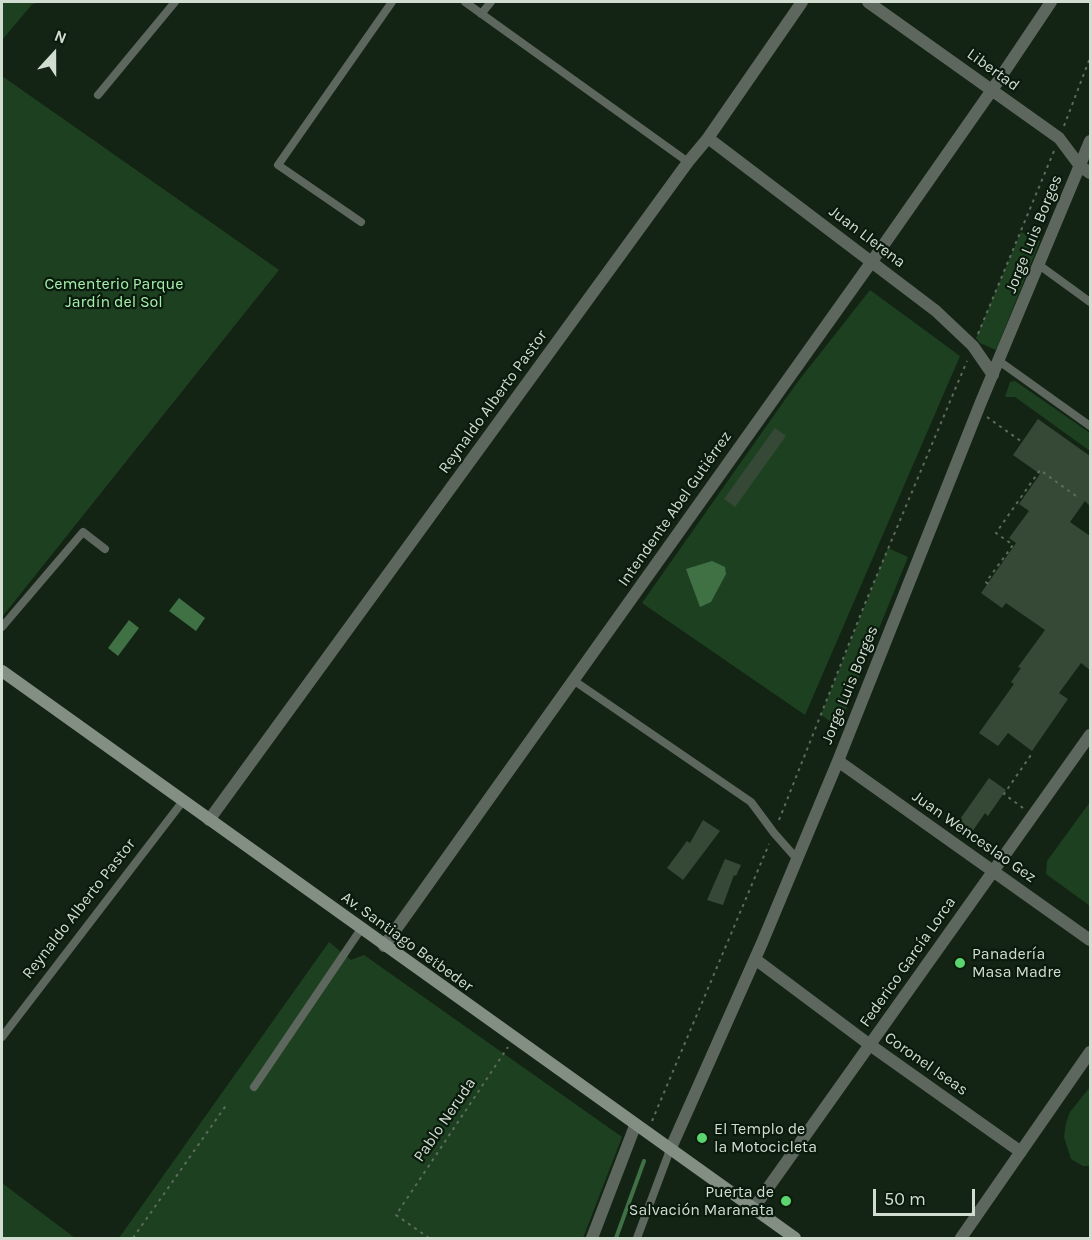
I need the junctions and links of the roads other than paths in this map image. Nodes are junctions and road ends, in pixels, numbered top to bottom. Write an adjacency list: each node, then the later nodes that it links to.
1 (175, 2): 10 (lane)
2 (392, 2): 15 (lane)
3 (465, 2): 8 (lane)
4 (491, 2): 8 (lane)
5 (802, 2): 11 (street, Reynaldo Alberto Pastor)
6 (868, 2): 9 (street, Libertad)
7 (1051, 2): 9 (street, Intendente Abel Gutiérrez)
8 (482, 14): 13 (lane)
9 (992, 90): 14 (street, Libertad); 16 (street, Intendente Abel Gutiérrez)
10 (98, 95)
11 (708, 138): 13 (street, Reynaldo Alberto Pastor); 16 (street, Juan Llerena)
12 (1090, 141): 14 (street, Jorge Luis Borges)
13 (688, 162): 29 (street, Reynaldo Alberto Pastor)
14 (1085, 170): 17 (street, Jorge Luis Borges)
15 (361, 222)
16 (872, 261): 20 (street, Juan Llerena); 25 (street, Intendente Abel Gutiérrez)
17 (1040, 265): 18 (lane); 19 (street, Jorge Luis Borges)
18 (1090, 302)
19 (999, 361): 20 (street, Jorge Luis Borges); 21 (lane)
20 (993, 375): 27 (street, Jorge Luis Borges)
21 (1090, 426)
22 (105, 549): 23 (lane)
23 (2, 627)
24 (2, 671): 28 (main road, Av. Santiago Betbeder)
25 (573, 680): 30 (lane); 34 (street, Intendente Abel Gutiérrez)
26 (1090, 735): 31 (street, Federico García Lorca)
27 (838, 761): 30 (street, Jorge Luis Borges); 31 (street, Juan Wenceslao Gez)
28 (183, 801): 29 (main road, Av. Santiago Betbeder); 36 (lane, Reynaldo Alberto Pastor)
29 (209, 820): 32 (main road, Av. Santiago Betbeder)
30 (797, 859): 35 (street, Jorge Luis Borges)
31 (993, 871): 33 (street, Juan Wenceslao Gez); 37 (street, Federico García Lorca)
32 (361, 929): 34 (main road, Av. Santiago Betbeder); 39 (lane)
33 (1090, 940)
34 (384, 945): 40 (main road, Av. Santiago Betbeder)
35 (755, 959): 37 (street, Coronel Iseas); 41 (street, Jorge Luis Borges)
36 (2, 1037)
37 (870, 1045): 42 (street, Coronel Iseas); 43 (street, Federico García Lorca)
38 (1090, 1052): 42 (street)
39 (254, 1087)
40 (639, 1129): 41 (main road, Av. Santiago Betbeder); 44 (street)
41 (670, 1150): 43 (main road, Av. Santiago Betbeder); 45 (lane, Jorge Luis Borges)
42 (1021, 1152): 47 (street)
43 (753, 1209): 46 (main road, Av. Santiago Betbeder)
44 (592, 1239)
45 (637, 1239)
46 (795, 1239)
47 (961, 1239)

